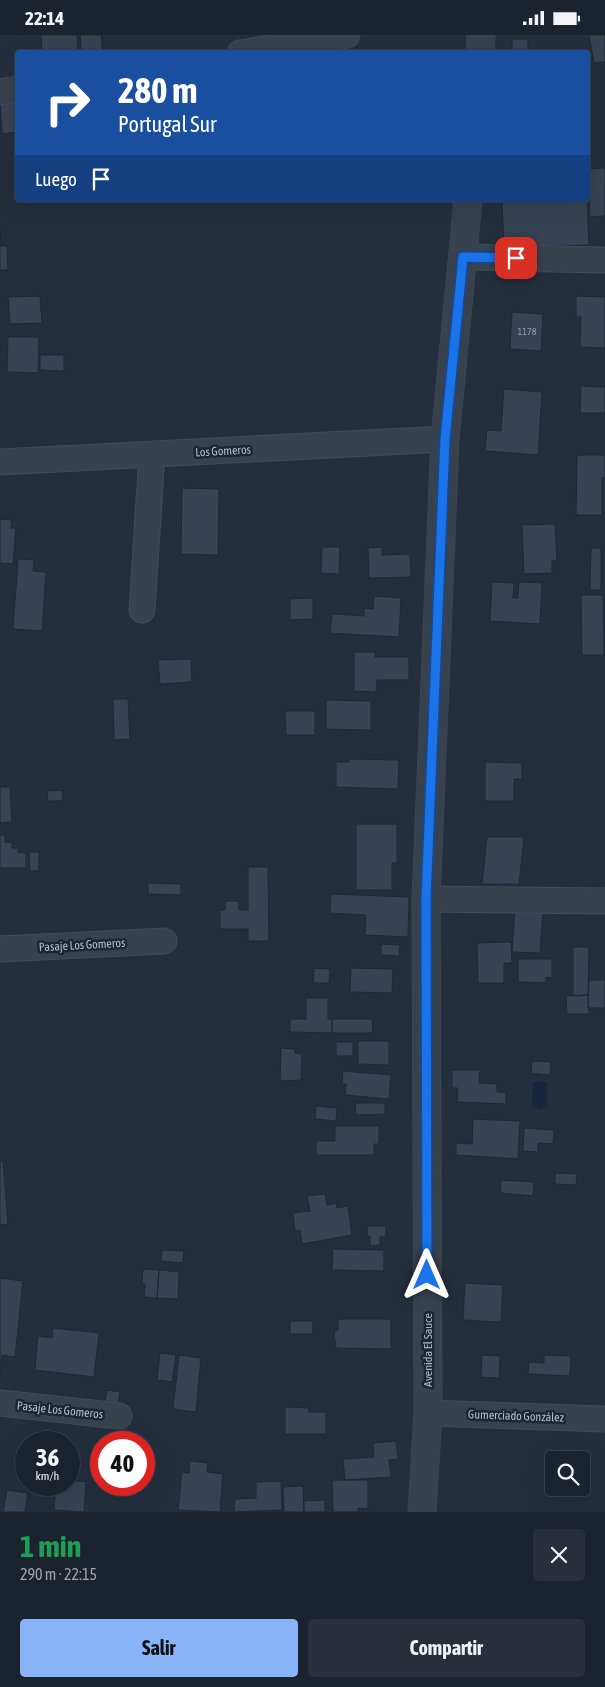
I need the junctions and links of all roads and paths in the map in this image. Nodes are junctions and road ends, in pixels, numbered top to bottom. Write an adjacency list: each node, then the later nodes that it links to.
1 (347, 35): 3 (street)
2 (481, 35): 4 (street)
3 (258, 50)
4 (480, 50)
5 (15, 89): 6 (street)
6 (0, 91)
7 (468, 202): 8 (street, Avenida El Sauce)
8 (463, 257): 9 (street); 10 (street, Avenida El Sauce)
9 (605, 260)
10 (445, 439): 11 (street, Los Gomeros); 14 (street, Avenida El Sauce)
11 (152, 454): 12 (street, Los Gomeros); 13 (street)
12 (0, 461)
13 (142, 609)
14 (426, 899): 15 (street); 19 (street, Avenida El Sauce)
15 (605, 901)
16 (164, 941): 17 (street, Pasaje Los Gomeros)
17 (0, 949)
18 (0, 1403): 20 (street, Pasaje Los Gomeros)
19 (428, 1413): 21 (street, Gumerciado González); 22 (street, Avenida El Sauce)
20 (119, 1416)
21 (605, 1419)
22 (422, 1512)

